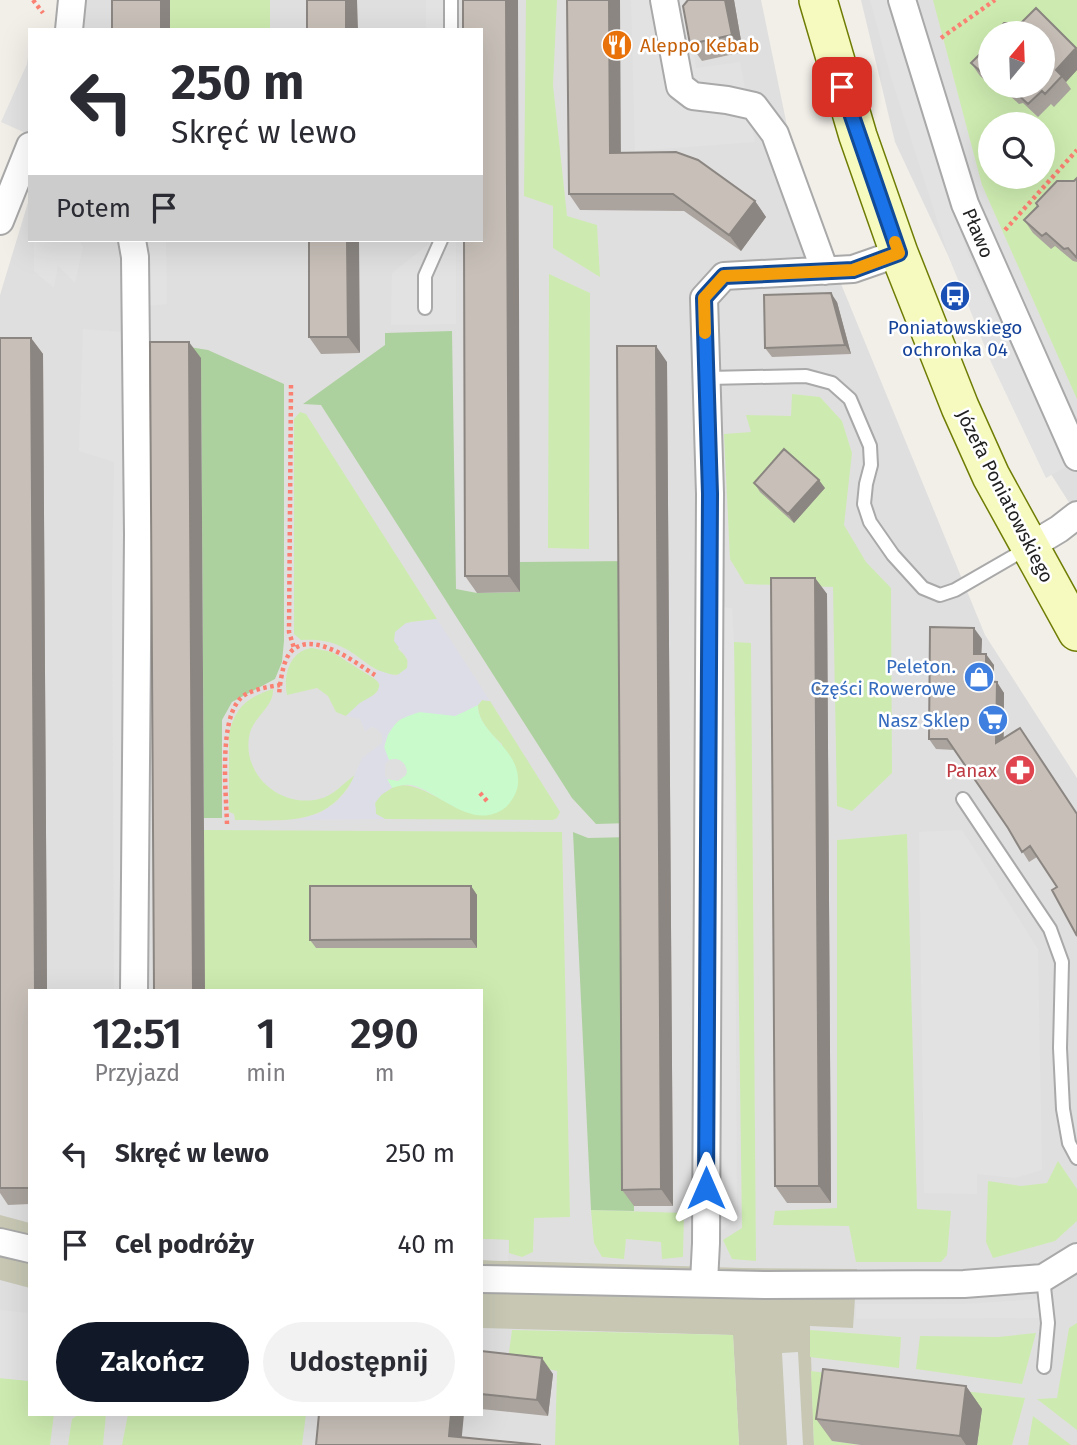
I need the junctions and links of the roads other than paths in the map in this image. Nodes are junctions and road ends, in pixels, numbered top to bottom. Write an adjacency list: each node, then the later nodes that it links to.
1 (72, 0): 6 (street)
2 (451, 0): 7 (lane)
3 (664, 0): 13 (street)
4 (818, 0): 12 (street, Józefa Poniatowskiego)
5 (902, 0): 16 (street, Pławo)
6 (69, 28)
7 (451, 28)
8 (28, 151): 9 (street)
9 (0, 220)
10 (132, 242): 21 (street)
11 (439, 242): 14 (lane)
12 (899, 253): 13 (street); 18 (street, Józefa Poniatowskiego)
13 (825, 271): 15 (street)
14 (425, 308)
15 (708, 378): 18 (lane); 28 (street)
16 (1077, 457)
17 (1077, 515): 18 (street)
18 (1029, 547): 19 (street, Józefa Poniatowskiego)
19 (1077, 632)
20 (963, 799): 22 (lane)
21 (134, 989)
22 (1077, 1158)
23 (0, 1242): 24 (street)
24 (28, 1249)
25 (1077, 1257): 26 (street)
26 (1043, 1278): 28 (street); 29 (lane)
27 (483, 1279): 28 (street)
28 (704, 1282)
29 (1044, 1367)

